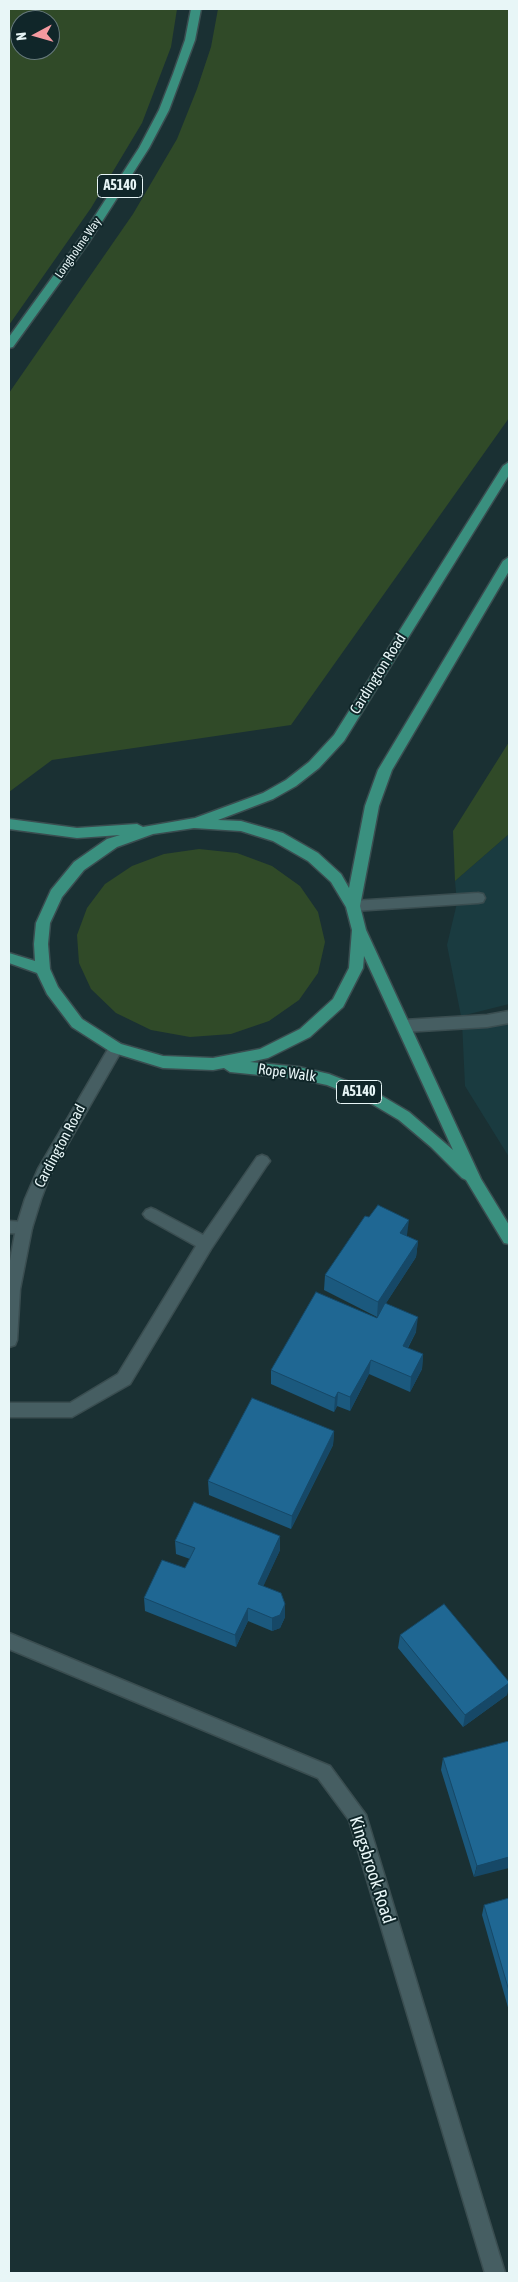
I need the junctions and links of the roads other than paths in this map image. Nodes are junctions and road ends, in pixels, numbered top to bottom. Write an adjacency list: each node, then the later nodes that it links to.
1 (196, 9): 2 (main road, Longholme Way / A5140)
2 (9, 344)
3 (509, 466): 5 (main road, Cardington Road)
4 (509, 561): 9 (main road)
5 (194, 823): 7 (main road); 9 (main road)
6 (9, 824): 7 (main road)
7 (152, 829): 12 (main road)
8 (478, 898): 9 (street)
9 (353, 906): 10 (main road)
10 (359, 930): 14 (main road, Rope Walk / A5140); 16 (main road)
11 (9, 958): 12 (main road)
12 (43, 969): 15 (main road)
13 (509, 1017): 14 (street)
14 (404, 1026): 18 (main road, Rope Walk / A5140)
15 (116, 1048): 16 (main road); 20 (street, Cardington Road)
16 (214, 1064): 18 (main road, Rope Walk / A5140)
17 (262, 1161): 22 (street)
18 (475, 1182): 21 (main road, Rope Walk / A5140)
19 (151, 1214): 22 (street)
20 (16, 1227): 23 (street, Cardington Road)
21 (509, 1238)
22 (206, 1244): 24 (street)
23 (9, 1340)
24 (9, 1410)
25 (9, 1641): 26 (street, Kingsbrook Road)
26 (495, 2273)

